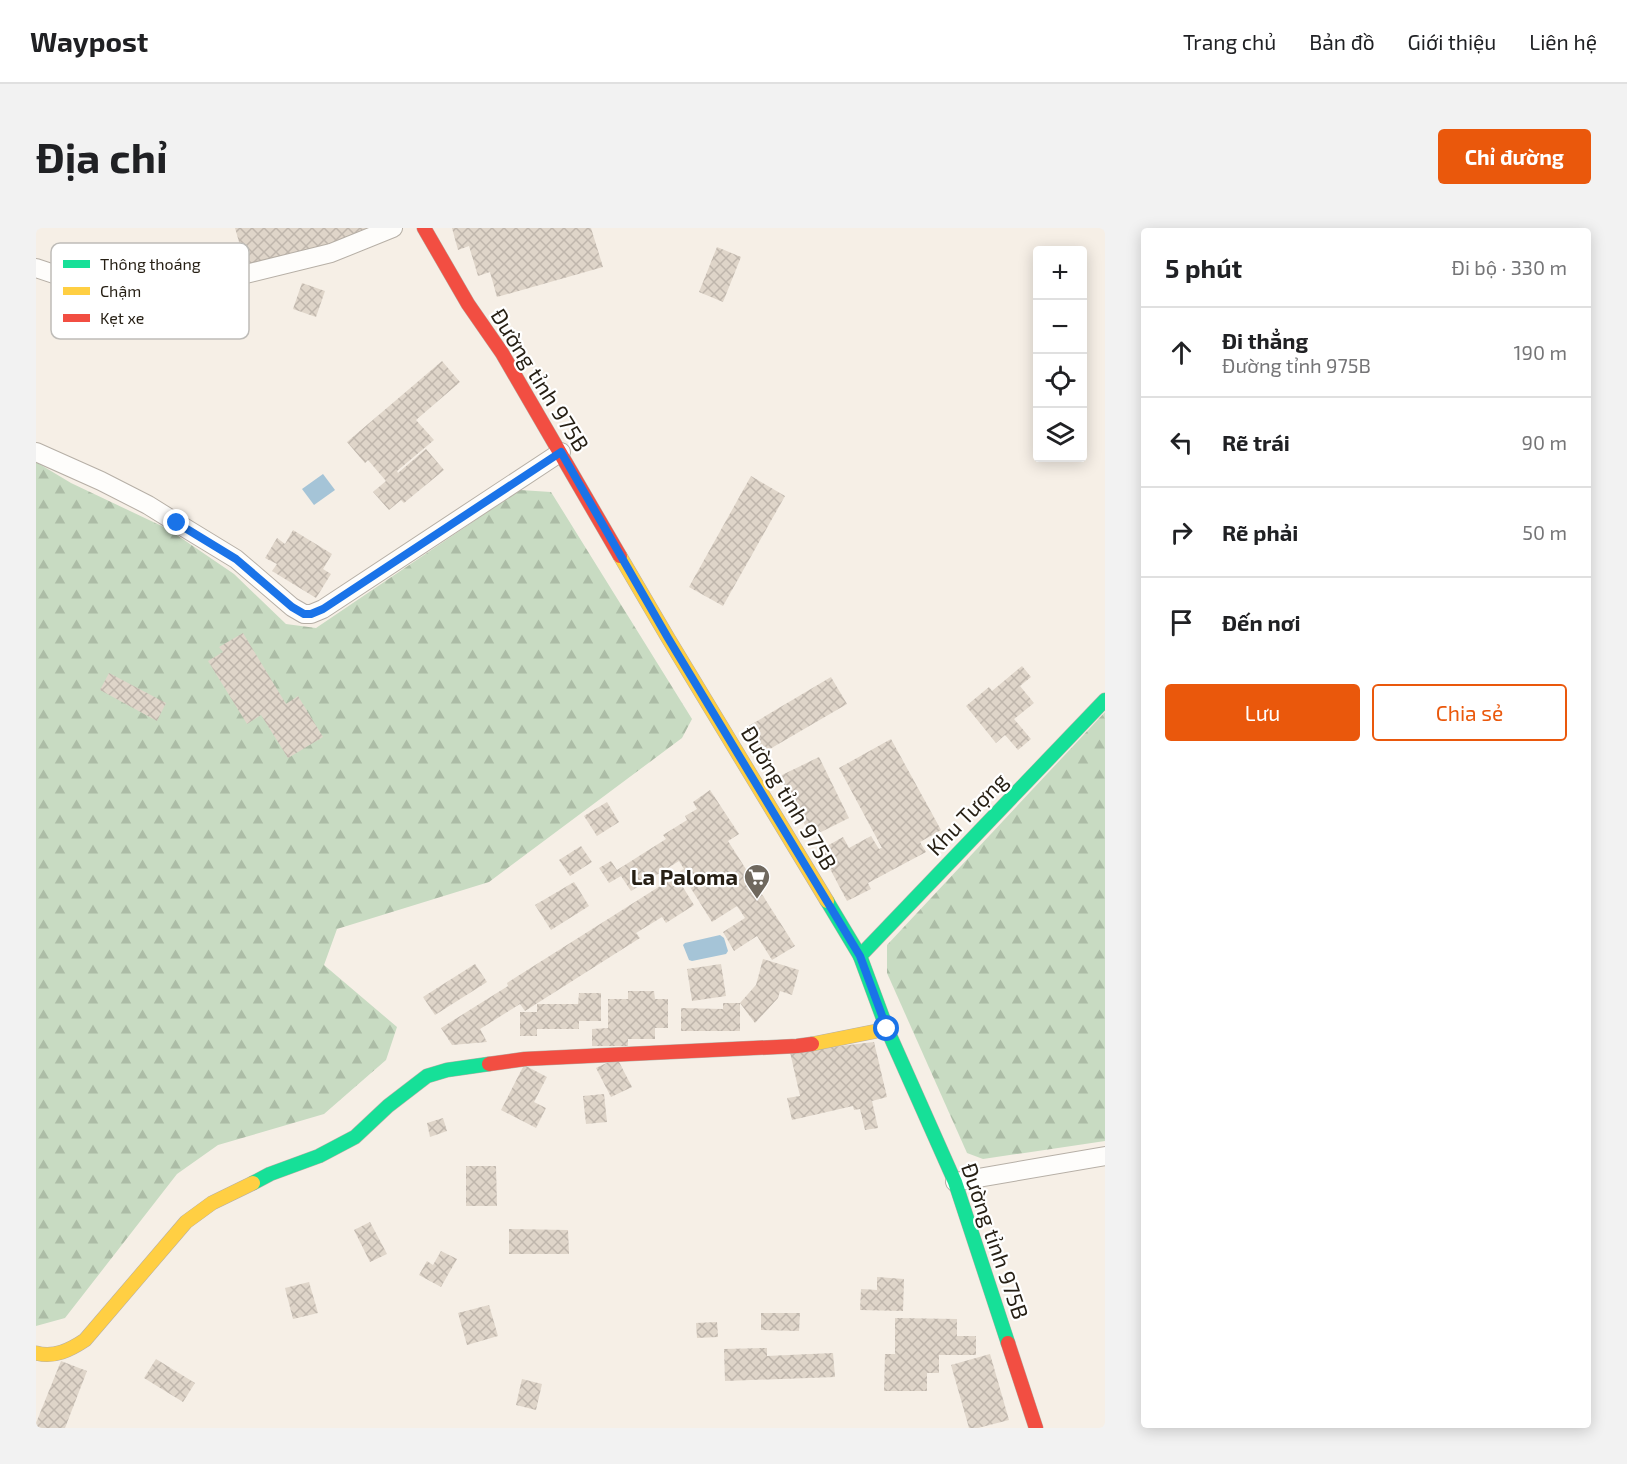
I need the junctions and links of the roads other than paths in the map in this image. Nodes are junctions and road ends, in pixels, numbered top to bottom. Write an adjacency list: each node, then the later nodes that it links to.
1 (393, 228): 5 (street)
2 (424, 228): 7 (main road, Đường tỉnh 975B)
3 (36, 268): 4 (street)
4 (51, 273)
5 (249, 273)
6 (36, 452): 7 (street)
7 (561, 452): 9 (main road, Đường tỉnh 975B)
8 (1105, 700): 9 (main road, Khu Tượng)
9 (860, 956): 10 (main road, Đường tỉnh 975B)
10 (887, 1029): 12 (main road, Đường tỉnh 975B); 13 (main road)
11 (1105, 1156): 12 (street)
12 (955, 1182): 14 (main road, Đường tỉnh 975B)
13 (36, 1353)
14 (1036, 1428)

